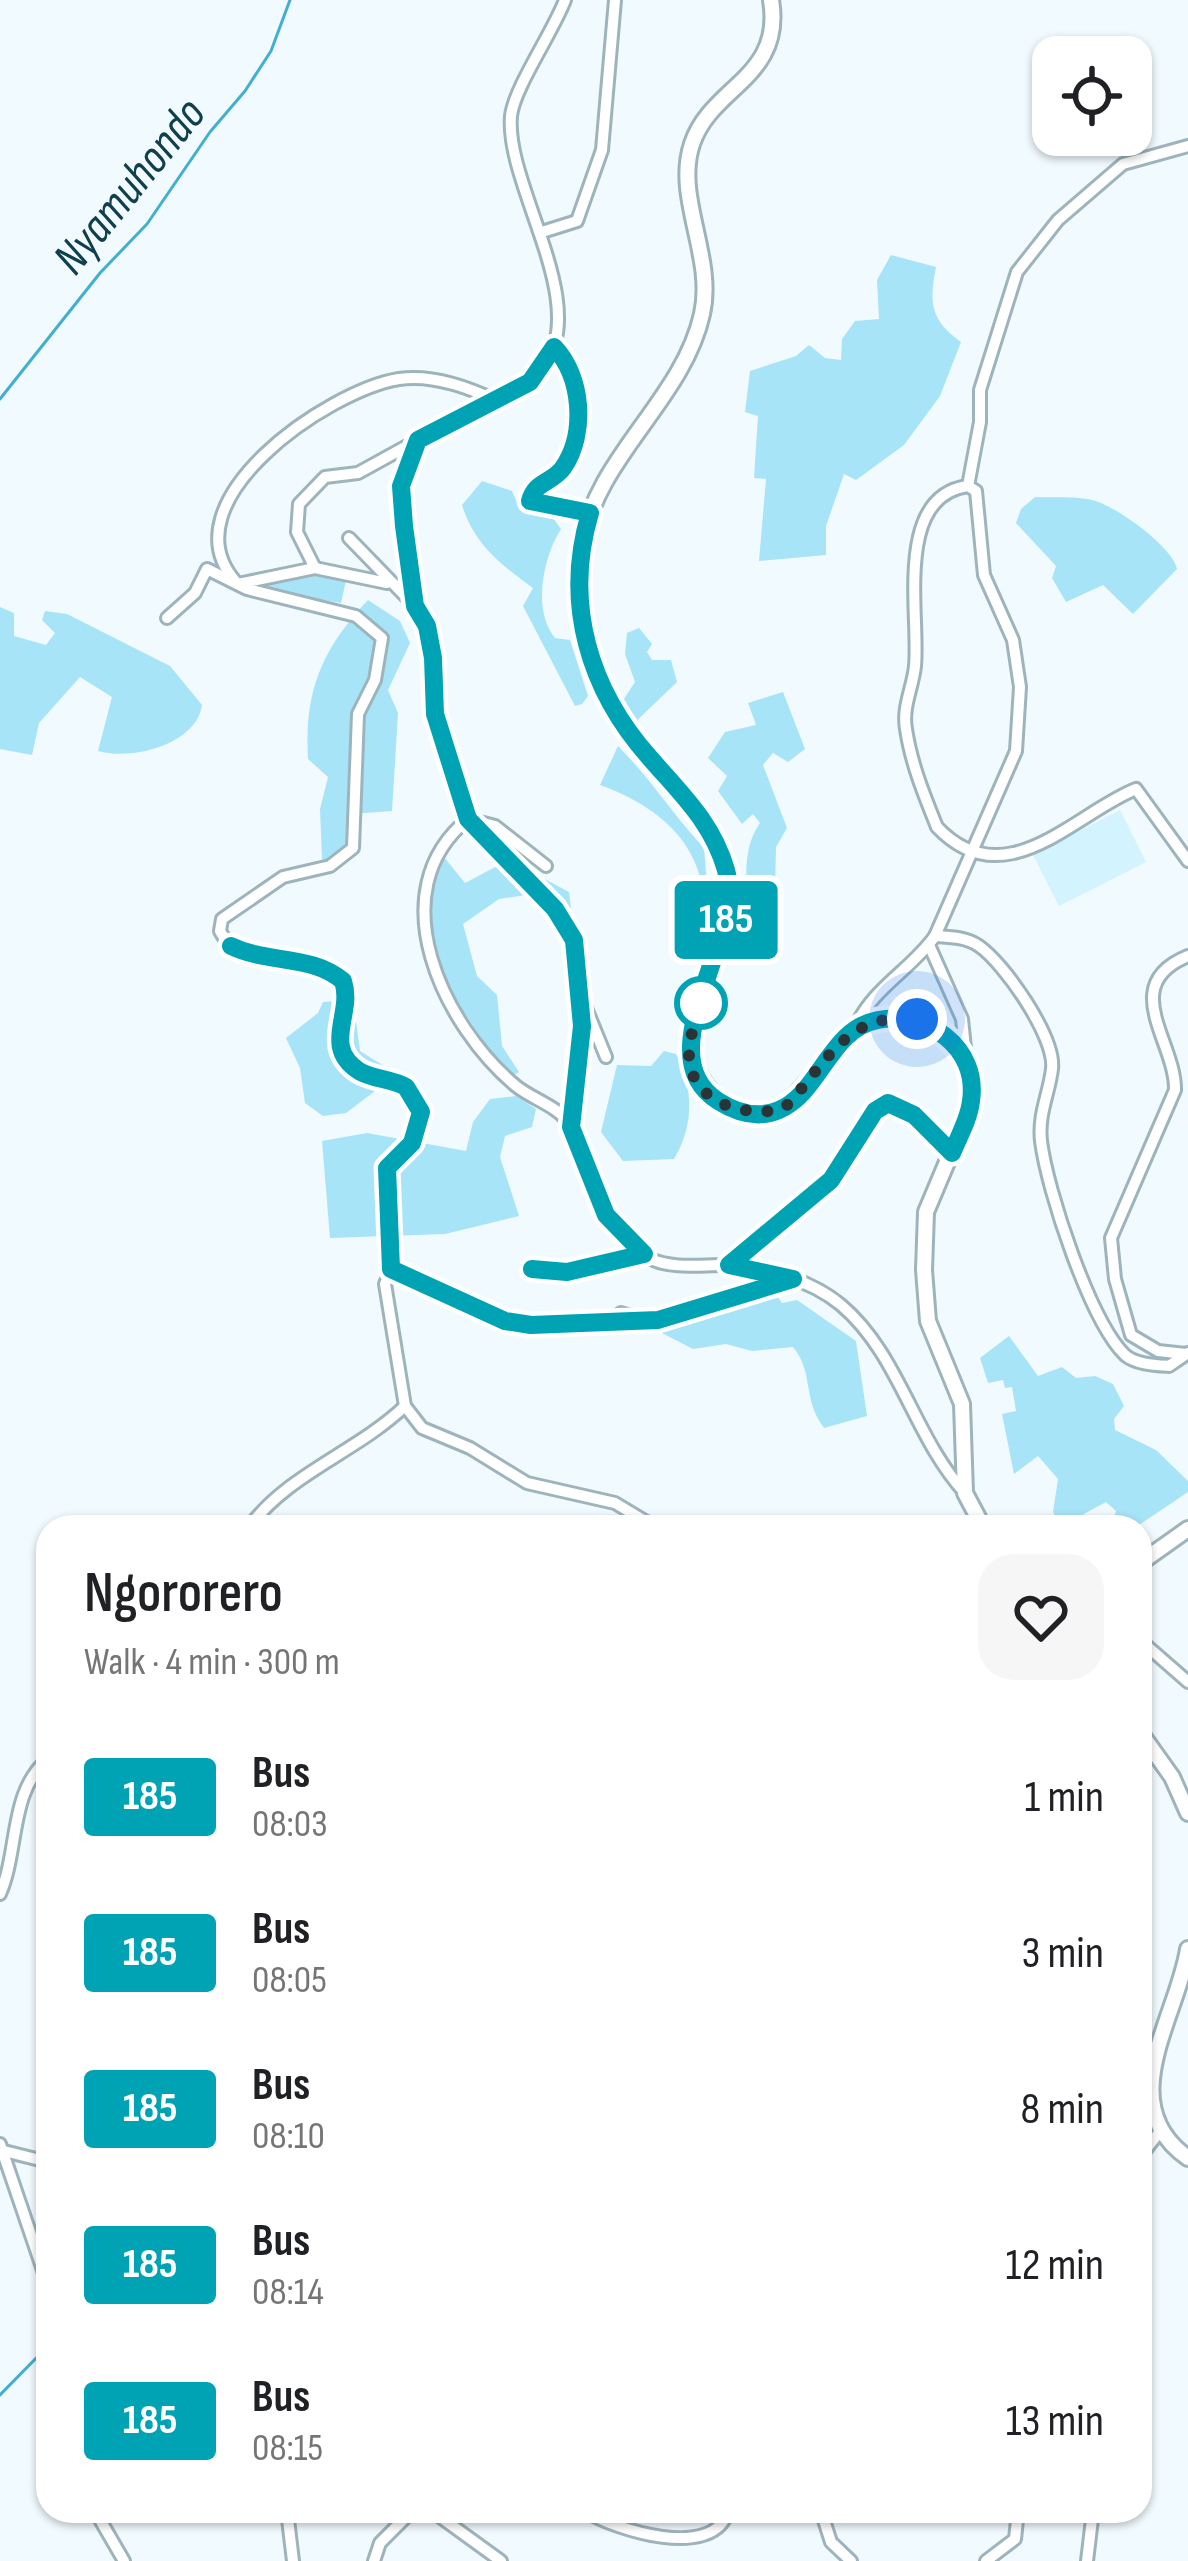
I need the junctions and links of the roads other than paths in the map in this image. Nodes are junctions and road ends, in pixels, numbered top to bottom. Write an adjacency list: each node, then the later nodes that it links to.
1 (565, 0): 5 (street)
2 (615, 0): 5 (street)
3 (771, 0): 10 (main road)
4 (1188, 146): 9 (street)
5 (542, 232): 6 (street)
6 (554, 347): 7 (street); 10 (street)
7 (498, 401): 8 (street); 14 (street)
8 (418, 440): 12 (street); 15 (street)
9 (968, 486): 18 (street); 18 (street)
10 (590, 513): 24 (main road)
11 (349, 538): 13 (street)
12 (315, 568): 13 (street); 14 (street)
13 (387, 583): 15 (street)
14 (238, 584): 16 (street); 31 (street)
15 (415, 606): 17 (street)
16 (166, 617)
17 (468, 819): 20 (street); 23 (street); 27 (street)
18 (975, 850): 19 (street); 21 (street)
19 (1188, 861)
20 (546, 866)
21 (932, 941): 24 (street); 26 (street); 36 (street)
22 (1188, 956): 36 (street)
23 (582, 999): 25 (street); 27 (street)
24 (855, 1028): 26 (main road)
25 (605, 1057)
26 (966, 1060): 28 (main road)
27 (571, 1127): 29 (street)
28 (952, 1153): 30 (street); 38 (main road)
29 (644, 1254): 30 (street); 32 (street)
30 (729, 1265): 33 (street)
31 (391, 1269): 35 (street); 37 (street)
32 (532, 1269)
33 (793, 1279): 35 (street); 38 (street)
34 (621, 1313): 35 (street)
35 (639, 1319)
36 (1187, 1354)
37 (405, 1406): 39 (street); 40 (street)
38 (965, 1492): 41 (main road)
39 (261, 1515)
40 (635, 1515)
41 (977, 1515)
42 (1188, 1529): 43 (main road)
43 (1152, 1554)
44 (1152, 1650): 45 (street)
45 (1188, 1682)
46 (1152, 1749): 48 (main road)
47 (36, 1770): 49 (street)
48 (1188, 1813)
49 (0, 1894)
50 (1188, 1949): 51 (main road)
51 (1152, 2076)
52 (1152, 2094): 53 (main road)
53 (1161, 2130): 54 (street); 57 (main road)
54 (1152, 2142)
55 (2, 2148): 56 (street); 58 (street)
56 (36, 2158)
57 (1188, 2158)
58 (36, 2249)
59 (102, 2523): 69 (street)
60 (288, 2523): 70 (street)
61 (400, 2523): 71 (street)
62 (445, 2523): 68 (street)
63 (608, 2523): 64 (street)
64 (718, 2523)
65 (825, 2523): 73 (street)
66 (1017, 2523): 74 (street)
67 (1092, 2523): 75 (street)
68 (476, 2553): 72 (street)
69 (124, 2561)
70 (293, 2561)
71 (374, 2561)
72 (501, 2561)
73 (851, 2561)
74 (986, 2561)
75 (1087, 2561)

